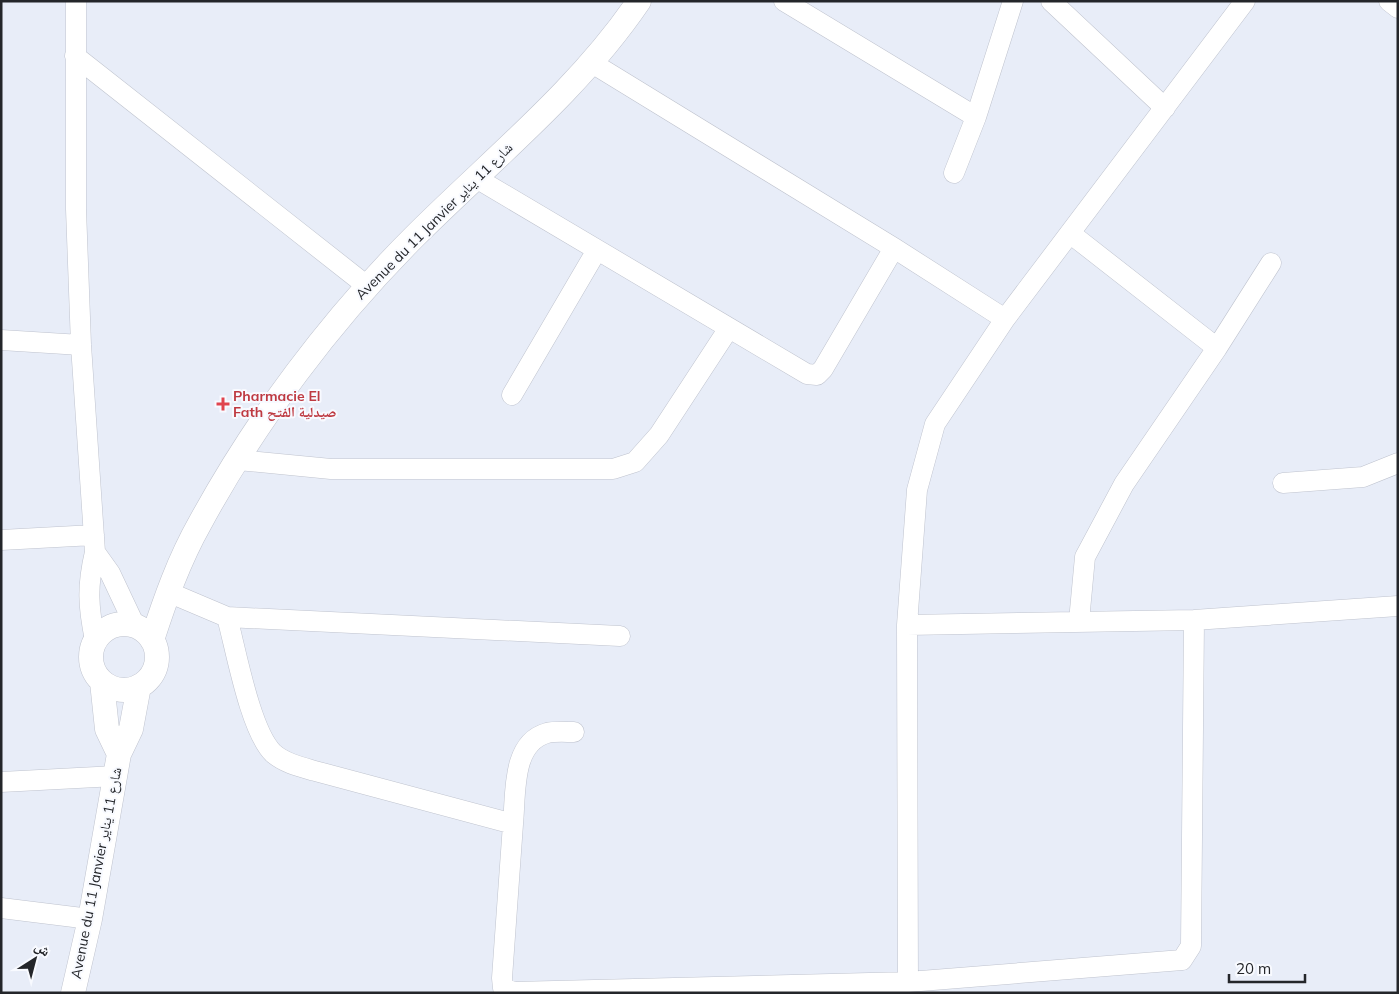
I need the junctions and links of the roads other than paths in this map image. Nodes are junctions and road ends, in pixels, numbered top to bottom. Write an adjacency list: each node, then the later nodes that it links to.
1 (76, 1): 9 (street)
2 (639, 1): 10 (street, Avenue du 11 Janvier شارع 11 يناير)
3 (784, 1): 12 (street)
4 (1013, 1): 12 (street)
5 (1051, 1): 11 (street)
6 (1245, 1): 11 (street)
7 (1389, 1): 8 (street)
8 (1398, 8)
9 (76, 56): 19 (street); 23 (street)
10 (592, 63): 14 (street, Avenue du 11 Janvier شارع 11 يناير); 16 (street)
11 (1165, 108): 15 (street)
12 (976, 117): 13 (street)
13 (954, 173)
14 (476, 178): 17 (street); 19 (street, Avenue du 11 Janvier شارع 11 يناير)
15 (1071, 234): 20 (street); 24 (street)
16 (894, 248): 20 (street); 21 (street)
17 (597, 250): 21 (street); 25 (street)
18 (1271, 263): 24 (street)
19 (367, 286): 26 (street, Avenue du 11 Janvier شارع 11 يناير)
20 (1005, 319): 36 (street)
21 (729, 328): 26 (street)
22 (1, 340): 23 (street)
23 (81, 345): 30 (street)
24 (1217, 348): 35 (street)
25 (512, 394)
26 (238, 460): 31 (street, Avenue du 11 Janvier شارع 11 يناير)
27 (1398, 463): 28 (street)
28 (1283, 483)
29 (1, 540): 30 (street)
30 (95, 543): 37 (street); 39 (street)
31 (168, 592): 33 (street); 37 (street, Avenue du 11 Janvier شارع 11 يناير)
32 (1398, 606): 34 (street)
33 (227, 617): 38 (street); 45 (street)
34 (1194, 620): 35 (street); 48 (street)
35 (1079, 622): 36 (street)
36 (907, 624): 48 (street)
37 (144, 633): 39 (street); 41 (street)
38 (620, 636)
39 (95, 640): 40 (street)
40 (102, 682): 41 (street); 43 (street, Avenue du 11 Janvier شارع 11 يناير)
41 (139, 686): 43 (street, Avenue du 11 Janvier شارع 11 يناير)
42 (574, 732): 45 (street)
43 (117, 765): 44 (street); 47 (street, Avenue du 11 Janvier شارع 11 يناير)
44 (1, 782)
45 (513, 824): 48 (street)
46 (1, 908): 47 (street)
47 (90, 919): 49 (street, Avenue du 11 Janvier شارع 11 يناير)
48 (908, 987)
49 (73, 993)

